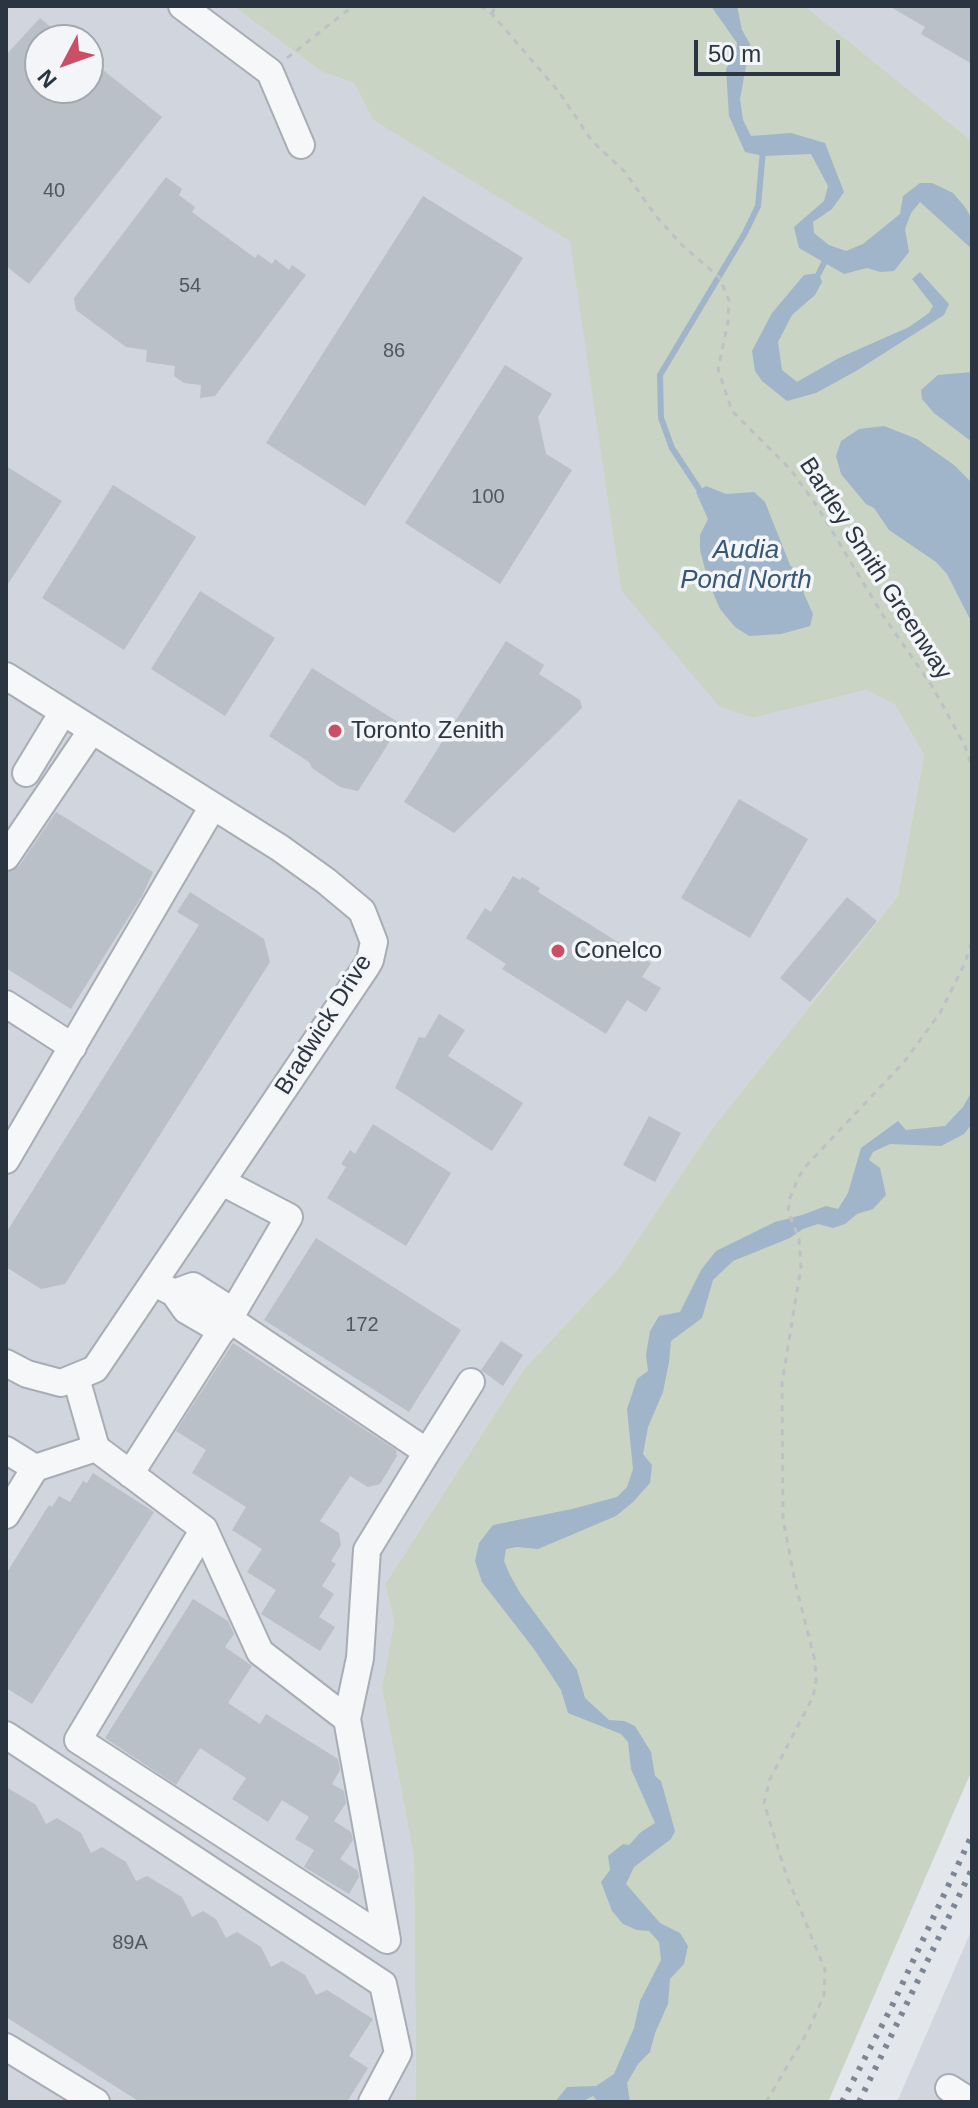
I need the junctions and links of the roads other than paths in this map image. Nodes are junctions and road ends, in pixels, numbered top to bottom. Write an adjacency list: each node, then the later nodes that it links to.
1 (182, 6): 2 (street)
2 (301, 145)
3 (6, 676): 4 (street, Bradwick Drive)
4 (63, 712): 5 (street, Bradwick Drive); 6 (street)
5 (92, 730): 7 (street, Bradwick Drive); 8 (street)
6 (26, 773)
7 (213, 806): 10 (street); 12 (street, Bradwick Drive)
8 (6, 857)
9 (6, 1004): 10 (street)
10 (73, 1047): 11 (street)
11 (6, 1160)
12 (222, 1182): 13 (street, Bradwick Drive); 14 (street)
13 (164, 1288): 14 (street); 16 (street, Bradwick Drive)
14 (228, 1321): 20 (street); 22 (street)
15 (6, 1363): 16 (street)
16 (76, 1378): 18 (street)
17 (471, 1382): 20 (street)
18 (96, 1448): 21 (street); 22 (street)
19 (6, 1450): 21 (street)
20 (427, 1452): 25 (street)
21 (35, 1468): 23 (street)
22 (130, 1474): 24 (street)
23 (6, 1515)
24 (204, 1529): 25 (street); 25 (street)
25 (347, 1719)
26 (6, 1735): 30 (street)
27 (6, 2047): 29 (street)
28 (949, 2088): 31 (street)
29 (96, 2102)
30 (372, 2102)
31 (971, 2102)

